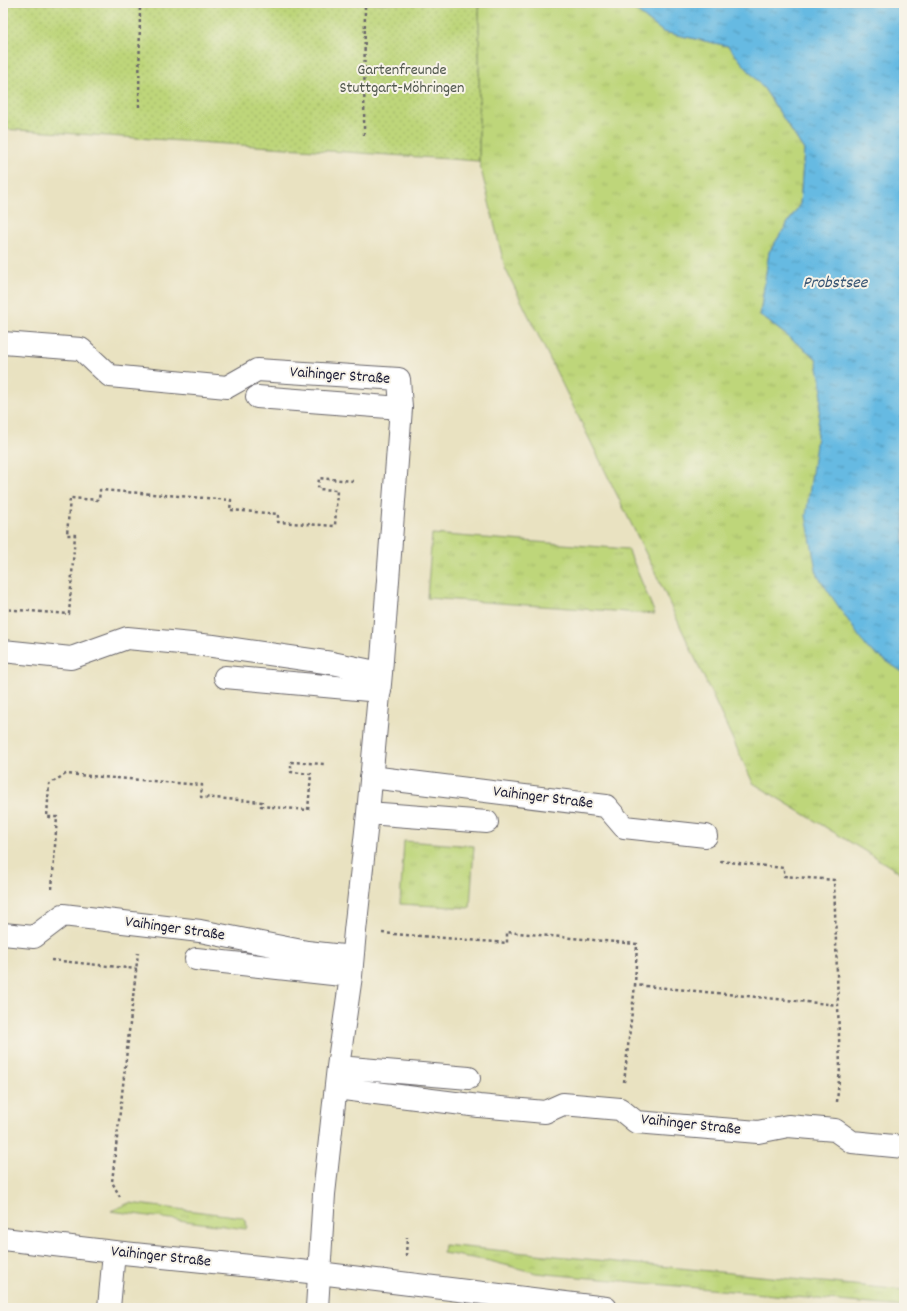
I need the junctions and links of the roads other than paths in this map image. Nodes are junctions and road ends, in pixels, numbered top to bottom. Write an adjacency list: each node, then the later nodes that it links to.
1 (3, 343): 3 (street, Vaihinger Straße)
2 (257, 397): 3 (street)
3 (401, 408): 6 (street, Vaihinger Straße)
4 (3, 651): 6 (street)
5 (225, 677): 6 (street)
6 (380, 682): 7 (street, Vaihinger Straße)
7 (371, 777): 8 (street, Vaihinger Straße); 10 (street, Vaihinger Straße)
8 (368, 813): 9 (street); 13 (street, Vaihinger Straße)
9 (487, 822)
10 (706, 836)
11 (3, 934): 13 (street, Vaihinger Straße)
12 (196, 959): 13 (street)
13 (351, 966): 14 (street, Vaihinger Straße)
14 (337, 1078): 15 (street); 16 (street, Vaihinger Straße); 19 (street, Vaihinger Straße)
15 (469, 1078)
16 (904, 1147)
17 (3, 1239): 18 (street, Vaihinger Straße)
18 (114, 1252): 19 (street, Vaihinger Straße); 20 (street)
19 (319, 1273): 21 (street); 22 (street, Vaihinger Straße)
20 (109, 1308)
21 (317, 1308)
22 (606, 1308)

